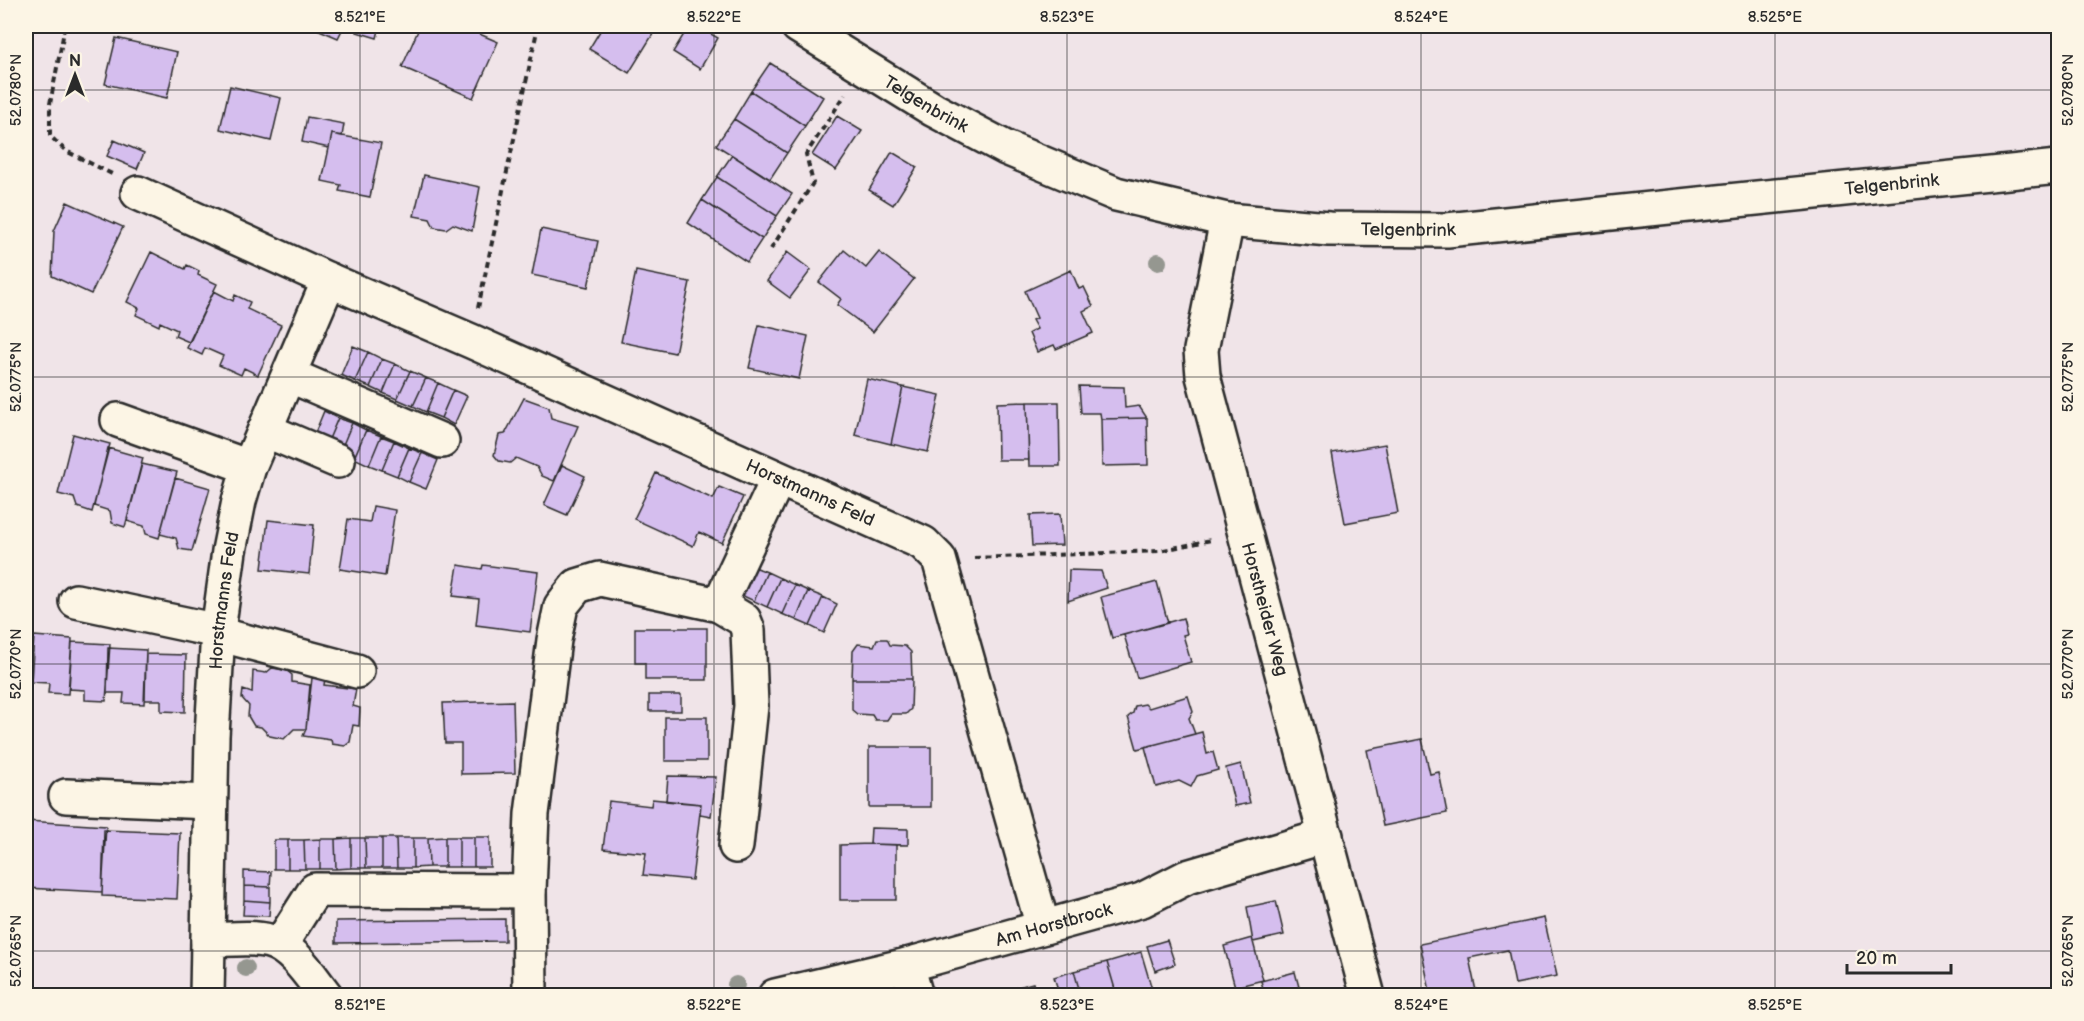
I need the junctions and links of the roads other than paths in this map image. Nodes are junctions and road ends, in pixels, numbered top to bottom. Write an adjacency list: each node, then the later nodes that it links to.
1 (798, 26): 4 (street, Telgenbrink)
2 (2058, 168): 4 (street, Telgenbrink)
3 (138, 193): 5 (street, Horstmanns Feld)
4 (1227, 220): 19 (street, Horstheider Weg)
5 (329, 280): 6 (street, Horstmanns Feld); 12 (street, Horstmanns Feld)
6 (288, 375): 8 (street, Horstmanns Feld); 9 (street)
7 (118, 420): 11 (street)
8 (265, 430): 10 (street); 11 (street, Horstmanns Feld)
9 (442, 441)
10 (338, 461)
11 (249, 467): 15 (street, Horstmanns Feld)
12 (778, 478): 14 (street); 22 (street, Horstmanns Feld)
13 (76, 601): 15 (street)
14 (719, 605): 20 (street); 21 (street)
15 (218, 632): 16 (street); 18 (street, Horstmanns Feld)
16 (357, 671)
17 (66, 796): 18 (street)
18 (210, 802): 23 (street, Horstmanns Feld)
19 (1326, 836): 22 (street, Am Horstbrock); 30 (street, Horstheider Weg)
20 (736, 846)
21 (529, 891): 24 (street); 28 (street)
22 (1043, 927): 25 (street, Am Horstbrock)
23 (207, 939): 24 (street); 26 (street)
24 (280, 945): 27 (street)
25 (911, 980): 29 (street, Am Horstbrock)
26 (207, 996)
27 (326, 996)
28 (530, 996)
29 (775, 996)
30 (1368, 996)

